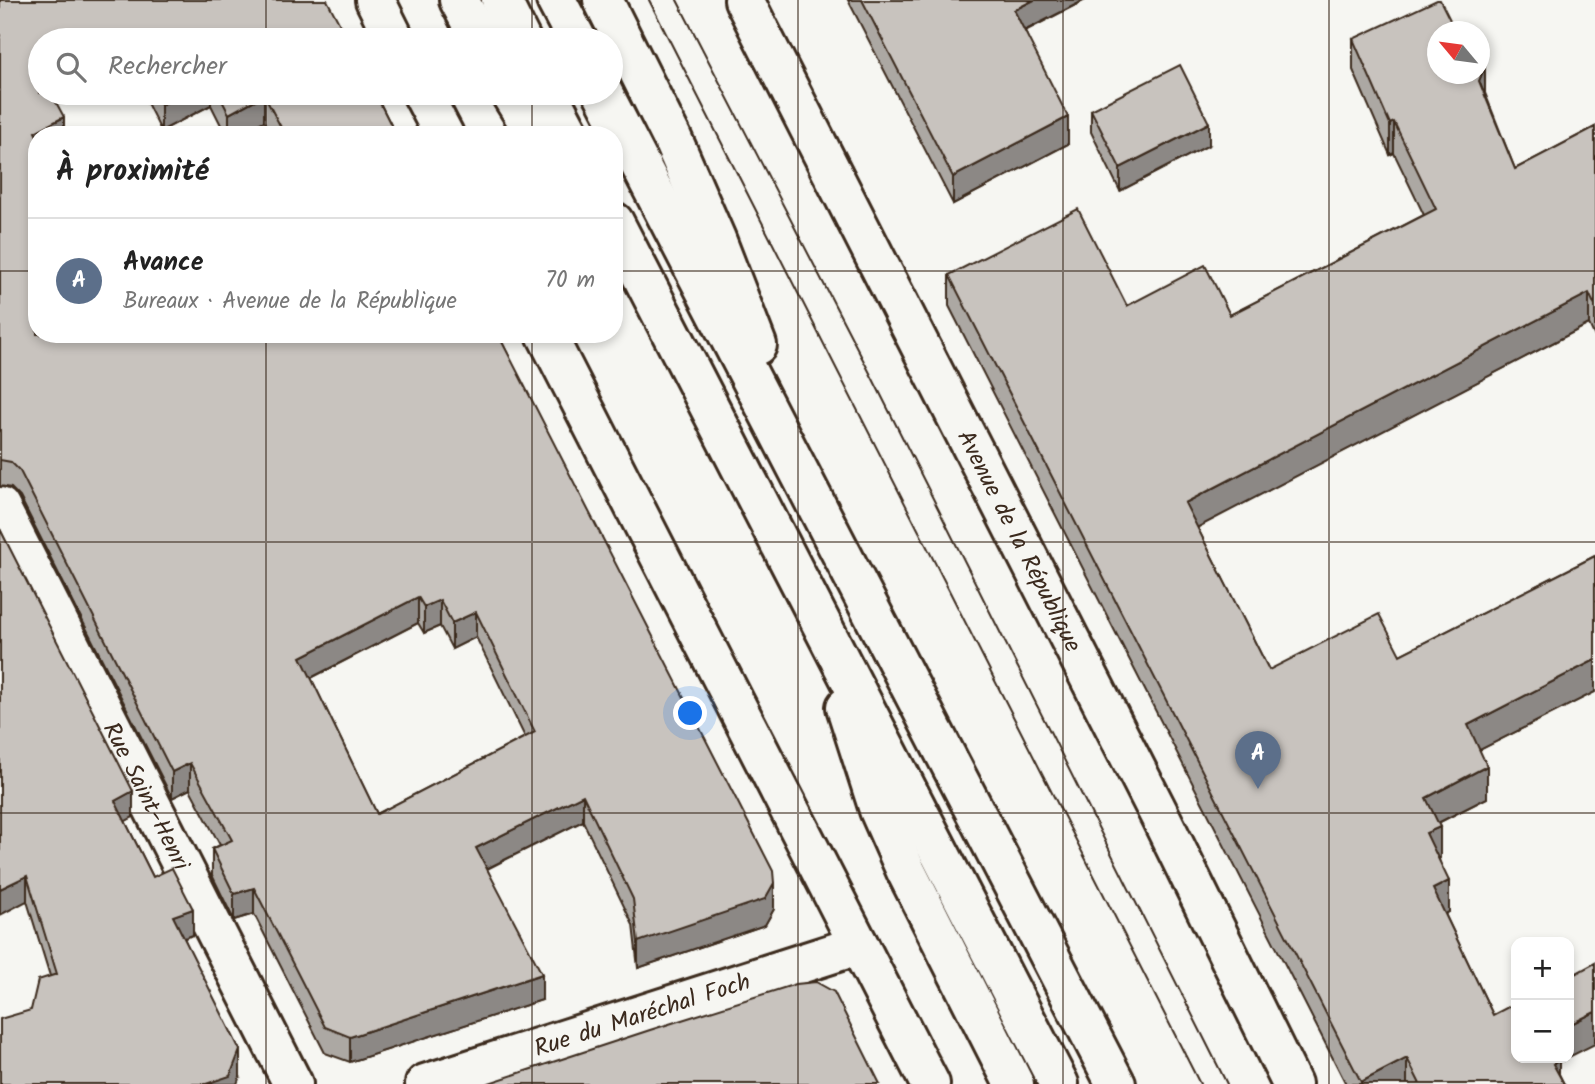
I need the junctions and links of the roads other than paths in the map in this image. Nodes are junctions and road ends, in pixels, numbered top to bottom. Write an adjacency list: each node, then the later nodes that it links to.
1 (374, 0): 7 (main road)
2 (459, 0): 8 (main road)
3 (501, 0): 9 (main road)
4 (556, 0): 10 (main road)
5 (603, 0): 11 (main road)
6 (744, 0): 38 (main road, Avenue de la République)
7 (389, 28)
8 (474, 28)
9 (515, 28)
10 (571, 28)
11 (617, 28)
12 (623, 40): 27 (main road)
13 (428, 105): 17 (main road)
14 (517, 105): 18 (main road)
15 (554, 105): 19 (main road)
16 (609, 105): 20 (main road)
17 (439, 126)
18 (530, 126)
19 (565, 126)
20 (620, 126)
21 (623, 132): 27 (main road)
22 (623, 239): 24 (main road)
23 (623, 262): 24 (main road)
24 (666, 322): 28 (main road)
25 (551, 343): 29 (main road)
26 (0, 507): 31 (main road, Rue Saint-Henri)
27 (830, 533): 30 (main road)
28 (818, 615): 34 (main road); 35 (main road)
29 (859, 945): 32 (main road, Rue du Maréchal Foch); 33 (main road)
30 (1085, 1022): 36 (main road); 37 (main road)
31 (293, 1084)
32 (425, 1084)
33 (930, 1084)
34 (1014, 1084)
35 (1059, 1084)
36 (1116, 1084)
37 (1137, 1084)
38 (1292, 1084)

